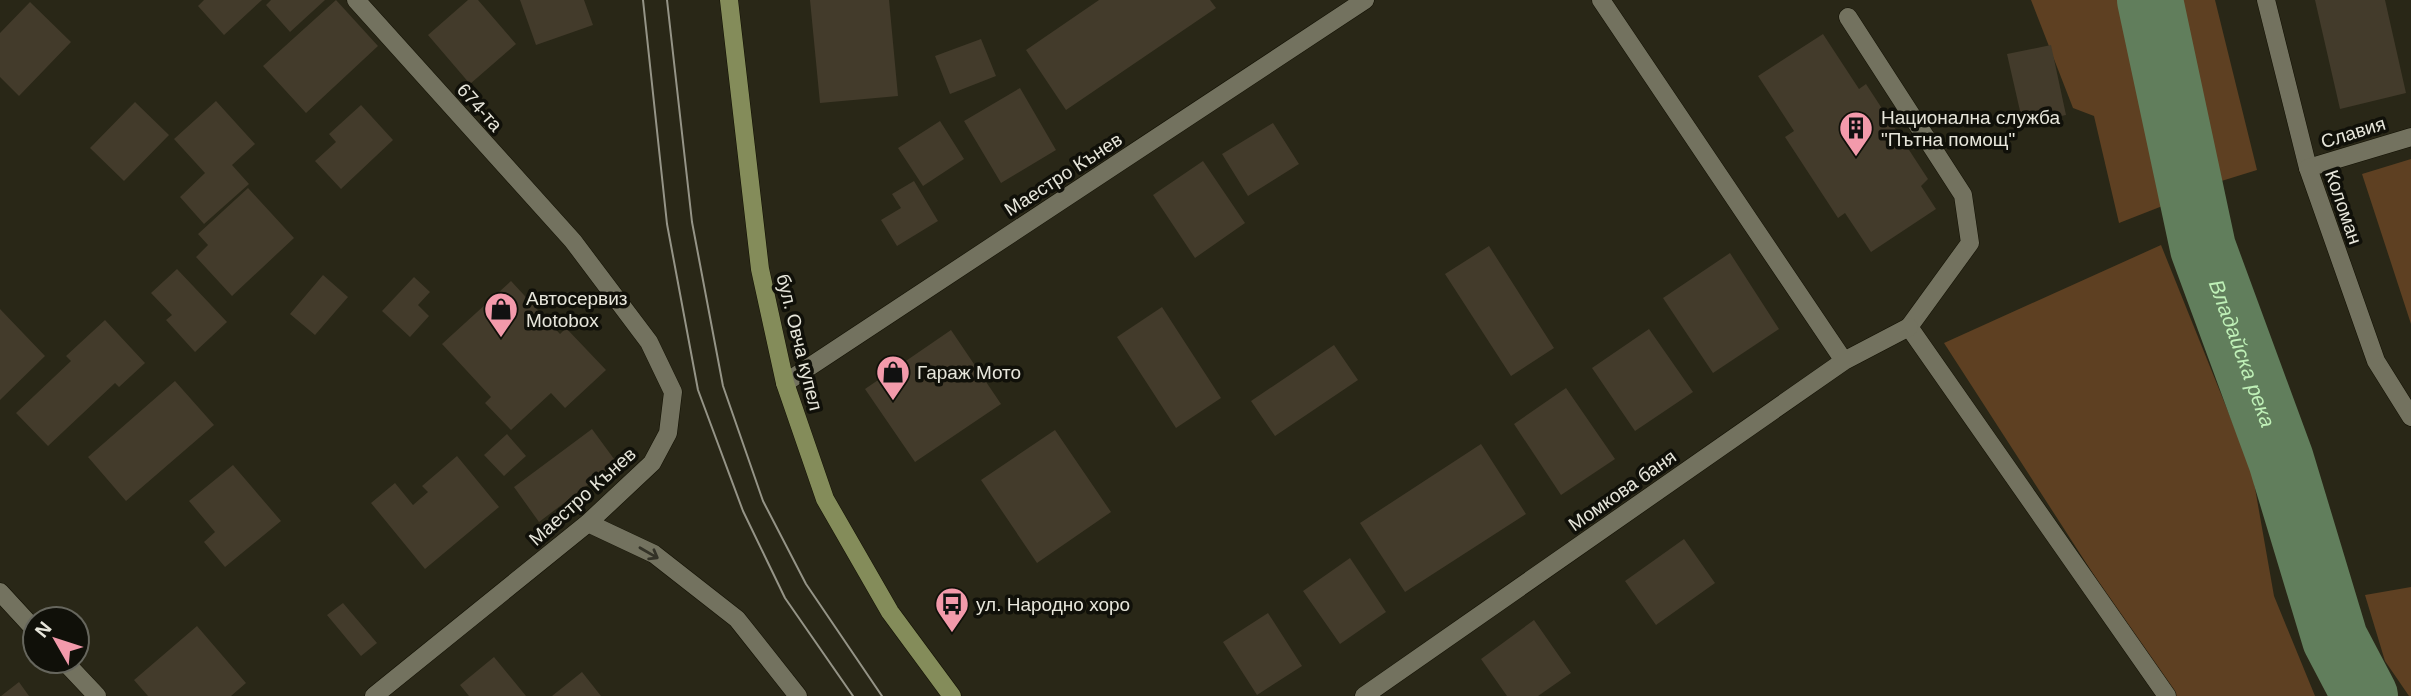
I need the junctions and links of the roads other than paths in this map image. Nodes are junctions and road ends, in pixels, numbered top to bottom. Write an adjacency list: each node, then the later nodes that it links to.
1 (356, 0): 9 (street, 674-та)
2 (729, 0): 12 (main road, бул. Овча купел)
3 (1365, 0): 12 (street, Маестро Кънев)
4 (1601, 0): 11 (street)
5 (2266, 0): 8 (street, Коломан)
6 (1848, 17): 10 (street)
7 (2411, 137): 8 (street, Славия)
8 (2308, 167): 13 (street, Коломан)
9 (573, 241): 14 (street, Маестро Кънев)
10 (1909, 327): 11 (street, Момкова баня); 23 (street)
11 (1844, 361): 22 (street, Момкова баня)
12 (785, 383): 21 (main road, бул. Овча купел)
13 (2411, 417)
14 (588, 523): 19 (street, Маестро Кънев); 20 (street, one-way to 20)
15 (0, 592): 16 (street)
16 (21, 615)
17 (77, 675): 18 (street)
18 (97, 696)
19 (374, 696)
20 (798, 696)
21 (952, 696)
22 (1364, 696)
23 (2167, 696)

